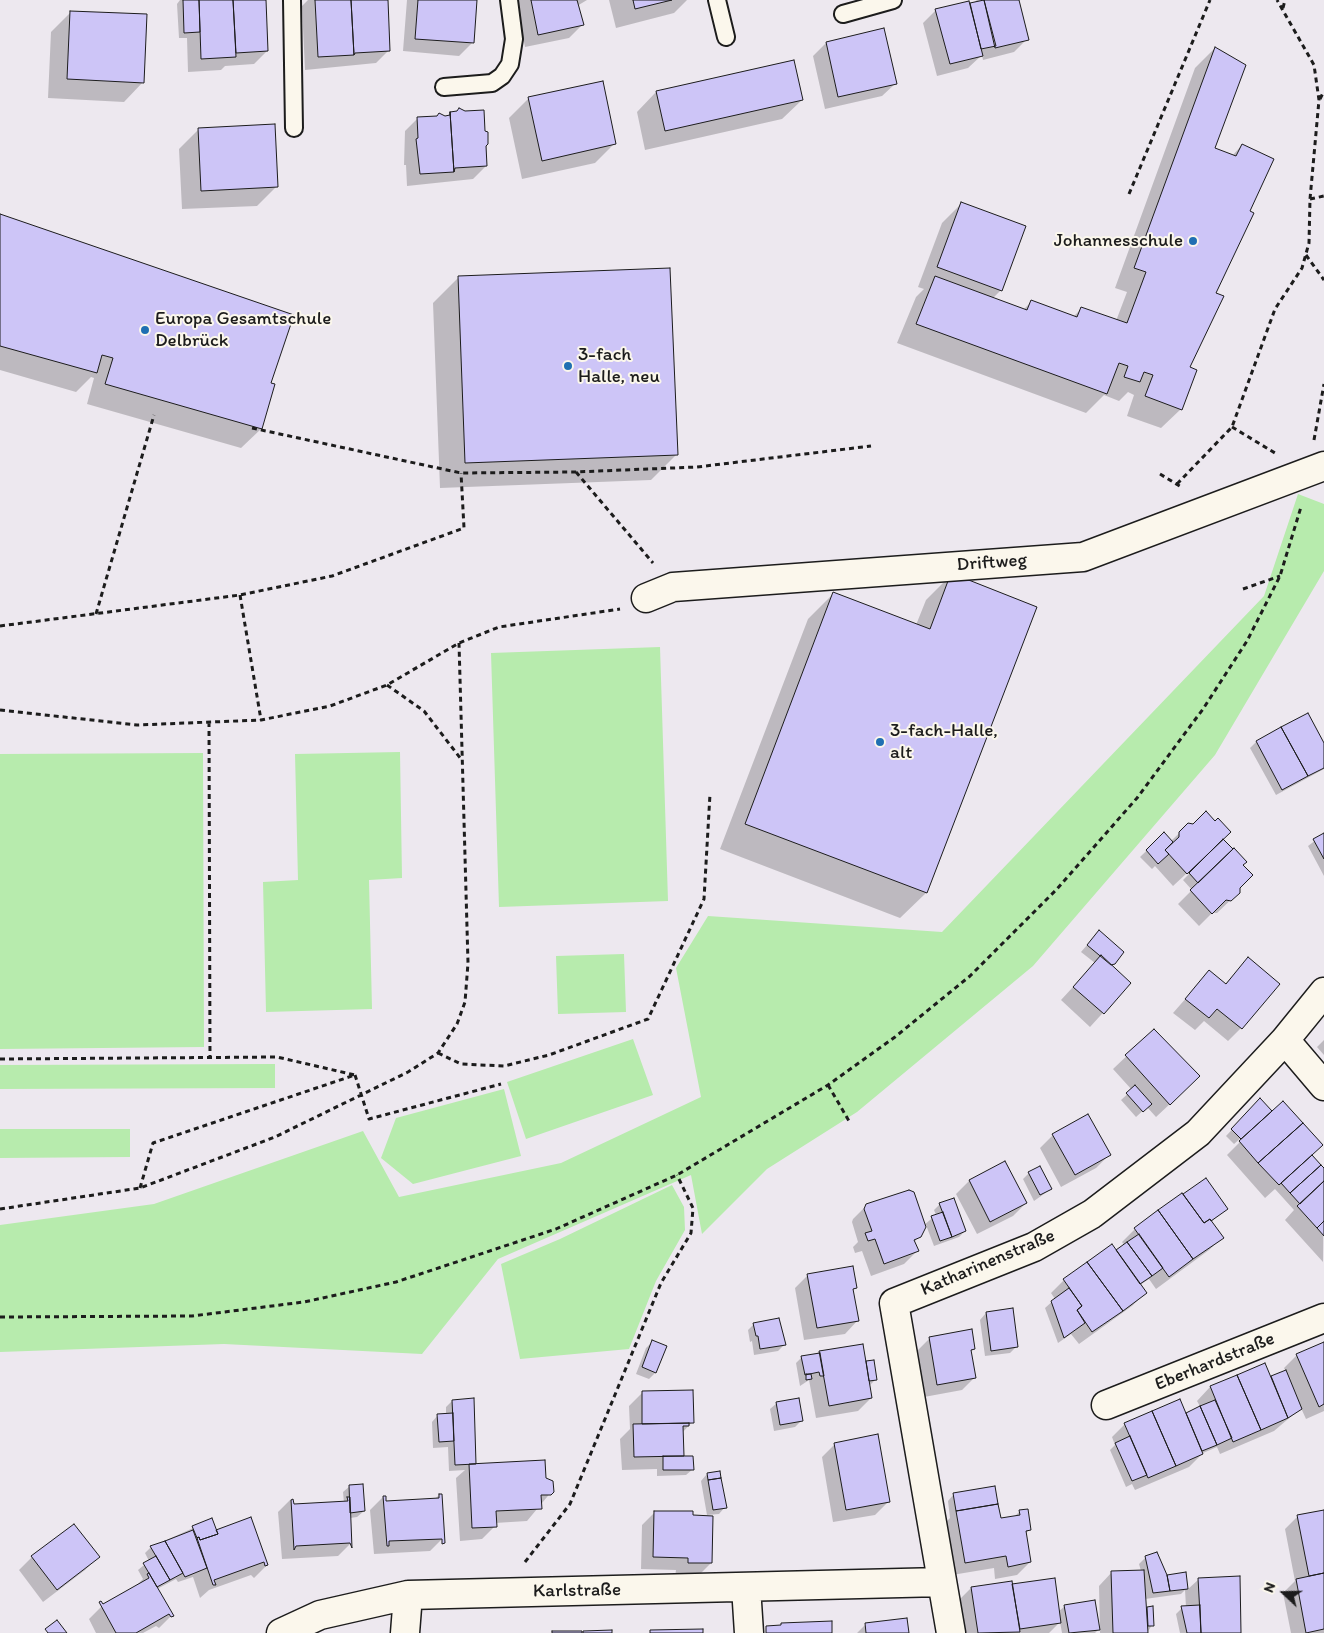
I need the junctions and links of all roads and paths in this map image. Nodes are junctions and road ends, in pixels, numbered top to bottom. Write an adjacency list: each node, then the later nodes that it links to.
1 (292, 0): 14 (lane)
2 (510, 0): 11 (lane)
3 (717, 0): 10 (lane)
4 (892, 0): 9 (lane)
5 (1210, 0): 15 (path)
6 (1277, 0): 8 (path)
7 (1285, 0): 8 (path)
8 (1282, 8): 13 (path)
9 (843, 14)
10 (726, 37)
11 (444, 87)
12 (1324, 91): 13 (path)
13 (1319, 100): 17 (path)
14 (294, 128)
15 (1129, 194)
16 (1324, 196): 17 (path)
17 (1310, 198): 18 (path)
18 (1306, 254): 19 (path); 22 (path)
19 (1324, 280)
20 (1324, 384): 25 (path)
21 (154, 415): 34 (path)
22 (1232, 427): 25 (path); 28 (path)
23 (252, 428): 27 (path)
24 (870, 446): 26 (path)
25 (1316, 469): 29 (path); 30 (street, Driftweg)
26 (575, 472): 27 (path); 30 (path)
27 (461, 473): 32 (path)
28 (1177, 484)
29 (1280, 576): 31 (path); 50 (path)
30 (674, 587): 33 (street, Driftweg)
31 (1243, 589)
32 (240, 595): 34 (path); 39 (path)
33 (646, 598): 36 (path)
34 (96, 614): 35 (path)
35 (0, 626)
36 (459, 643): 37 (path); 41 (path)
37 (387, 685): 39 (path); 41 (path)
38 (0, 710): 40 (path)
39 (261, 720): 40 (path)
40 (209, 722): 46 (path)
41 (461, 759): 45 (path)
42 (710, 794): 45 (path)
43 (1324, 992): 44 (street)
44 (1285, 1040): 51 (street); 60 (street, Katharinenstraße)
45 (438, 1052): 52 (path)
46 (210, 1058): 47 (path); 48 (path)
47 (0, 1059)
48 (355, 1075): 52 (path); 55 (path)
49 (501, 1084): 52 (path)
50 (828, 1085): 53 (path); 54 (path)
51 (1324, 1086)
52 (363, 1094): 55 (path)
53 (849, 1121)
54 (678, 1175): 57 (path); 62 (path)
55 (140, 1188): 56 (path)
56 (0, 1209)
57 (0, 1317)
58 (1324, 1318): 59 (street, Eberhardstraße)
59 (1106, 1405)
60 (942, 1582): 61 (street, Karlstraße); 67 (street, Katharinenstraße)
61 (746, 1587): 62 (street, Karlstraße); 66 (street)
62 (502, 1592): 63 (street, Karlstraße)
63 (408, 1595): 64 (street, Karlstraße); 65 (street)
64 (281, 1633)
65 (406, 1633)
66 (749, 1633)
67 (951, 1633)

